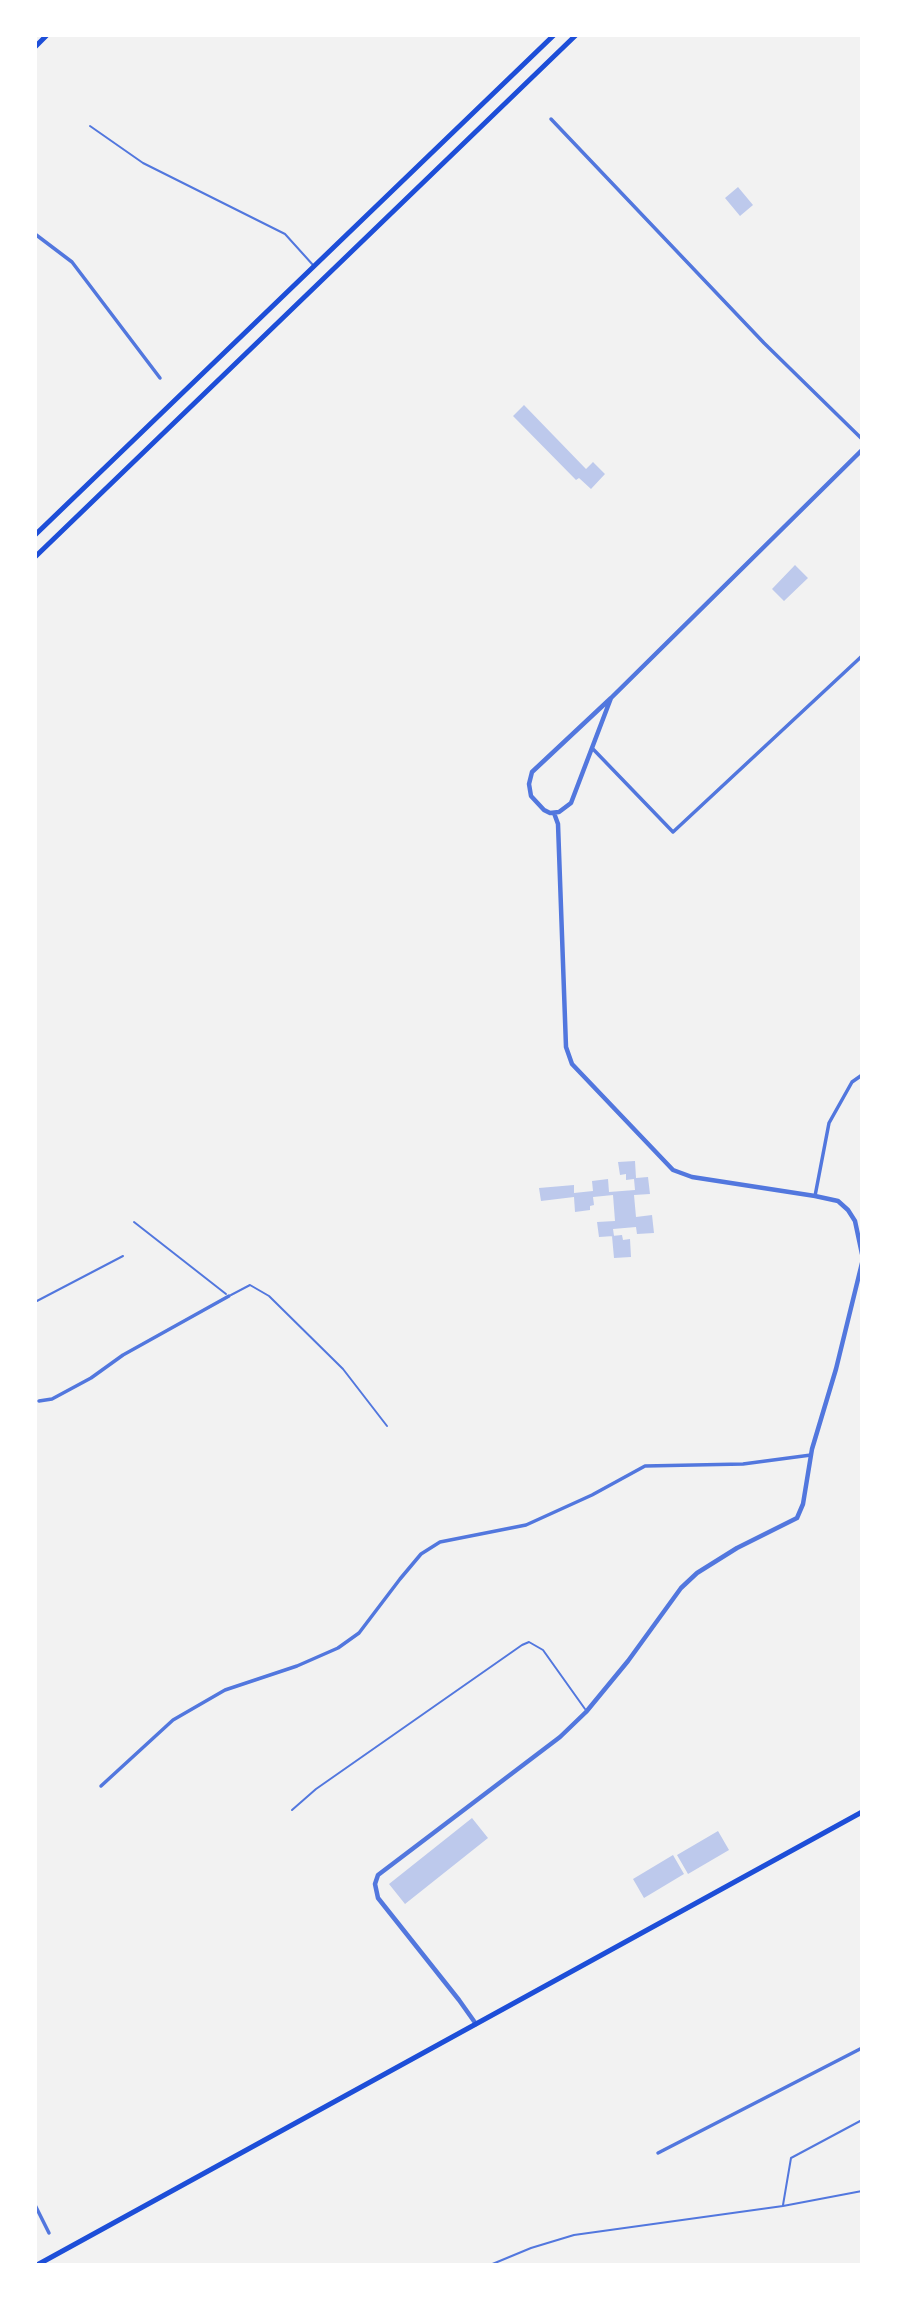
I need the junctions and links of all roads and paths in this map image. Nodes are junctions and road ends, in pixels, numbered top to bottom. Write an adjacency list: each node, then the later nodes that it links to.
1 (47, 35): 4 (main road)
2 (554, 35): 8 (main road)
3 (576, 35): 13 (main road)
4 (35, 47)
5 (551, 119): 10 (street)
6 (90, 126): 8 (lane)
7 (35, 234): 9 (street)
8 (314, 266): 12 (main road)
9 (160, 378)
10 (862, 439)
11 (861, 453): 15 (street)
12 (35, 535)
13 (35, 557)
14 (862, 656): 16 (street)
15 (611, 698): 16 (street); 17 (street)
16 (593, 749): 17 (street)
17 (554, 813): 19 (street)
18 (862, 1075): 19 (street)
19 (815, 1196): 21 (street)
20 (135, 1222): 24 (lane)
21 (862, 1254)
22 (123, 1256): 25 (lane)
23 (862, 1263): 28 (street)
24 (229, 1296): 26 (street); 27 (lane)
25 (35, 1302)
26 (37, 1403)
27 (387, 1426)
28 (811, 1455): 29 (street); 30 (street)
29 (586, 1712): 31 (lane); 33 (street)
30 (101, 1786)
31 (292, 1811)
32 (862, 1812): 33 (main road)
33 (476, 2024): 41 (main road)
34 (862, 2048): 36 (street)
35 (862, 2120): 39 (lane)
36 (658, 2153)
37 (862, 2190): 39 (lane)
38 (35, 2205): 40 (street)
39 (783, 2206): 42 (lane)
40 (49, 2233)
41 (37, 2265)
42 (490, 2265)

